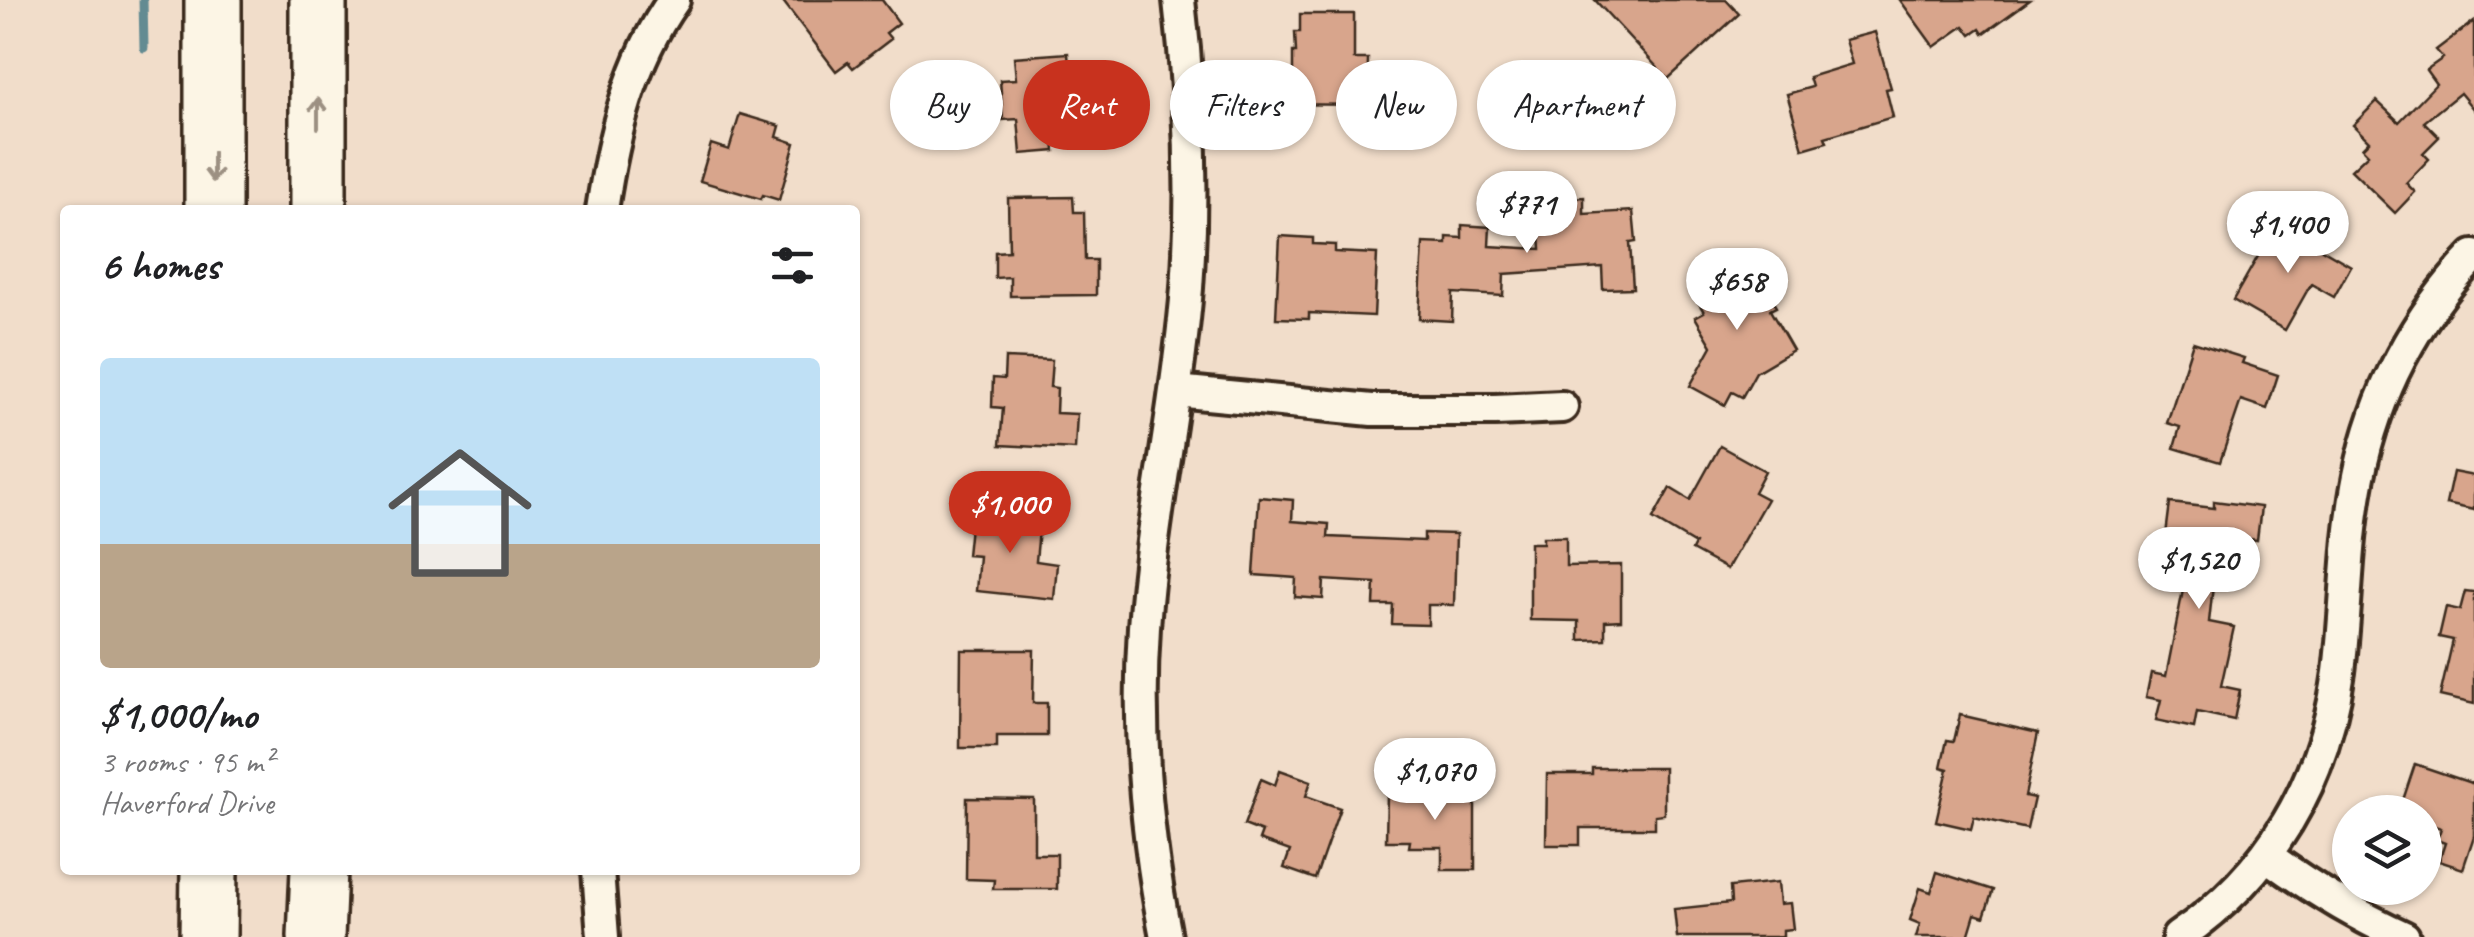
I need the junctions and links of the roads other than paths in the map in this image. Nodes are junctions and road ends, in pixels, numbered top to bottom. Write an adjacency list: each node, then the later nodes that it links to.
1 (213, 0): 5 (highway, one-way to 5)
2 (318, 0): 6 (highway, one-way to 2)
3 (674, 0): 7 (street)
4 (1179, 0): 9 (street)
5 (213, 205)
6 (318, 205)
7 (603, 205)
8 (2474, 256): 11 (street)
9 (1176, 391): 10 (street); 18 (street)
10 (1562, 407)
11 (2267, 856): 19 (street); 20 (street)
12 (209, 875): 15 (highway)
13 (319, 875): 16 (highway)
14 (598, 875): 17 (street)
15 (208, 937)
16 (316, 937)
17 (603, 937)
18 (1166, 937)
19 (2178, 937)
20 (2404, 937)

